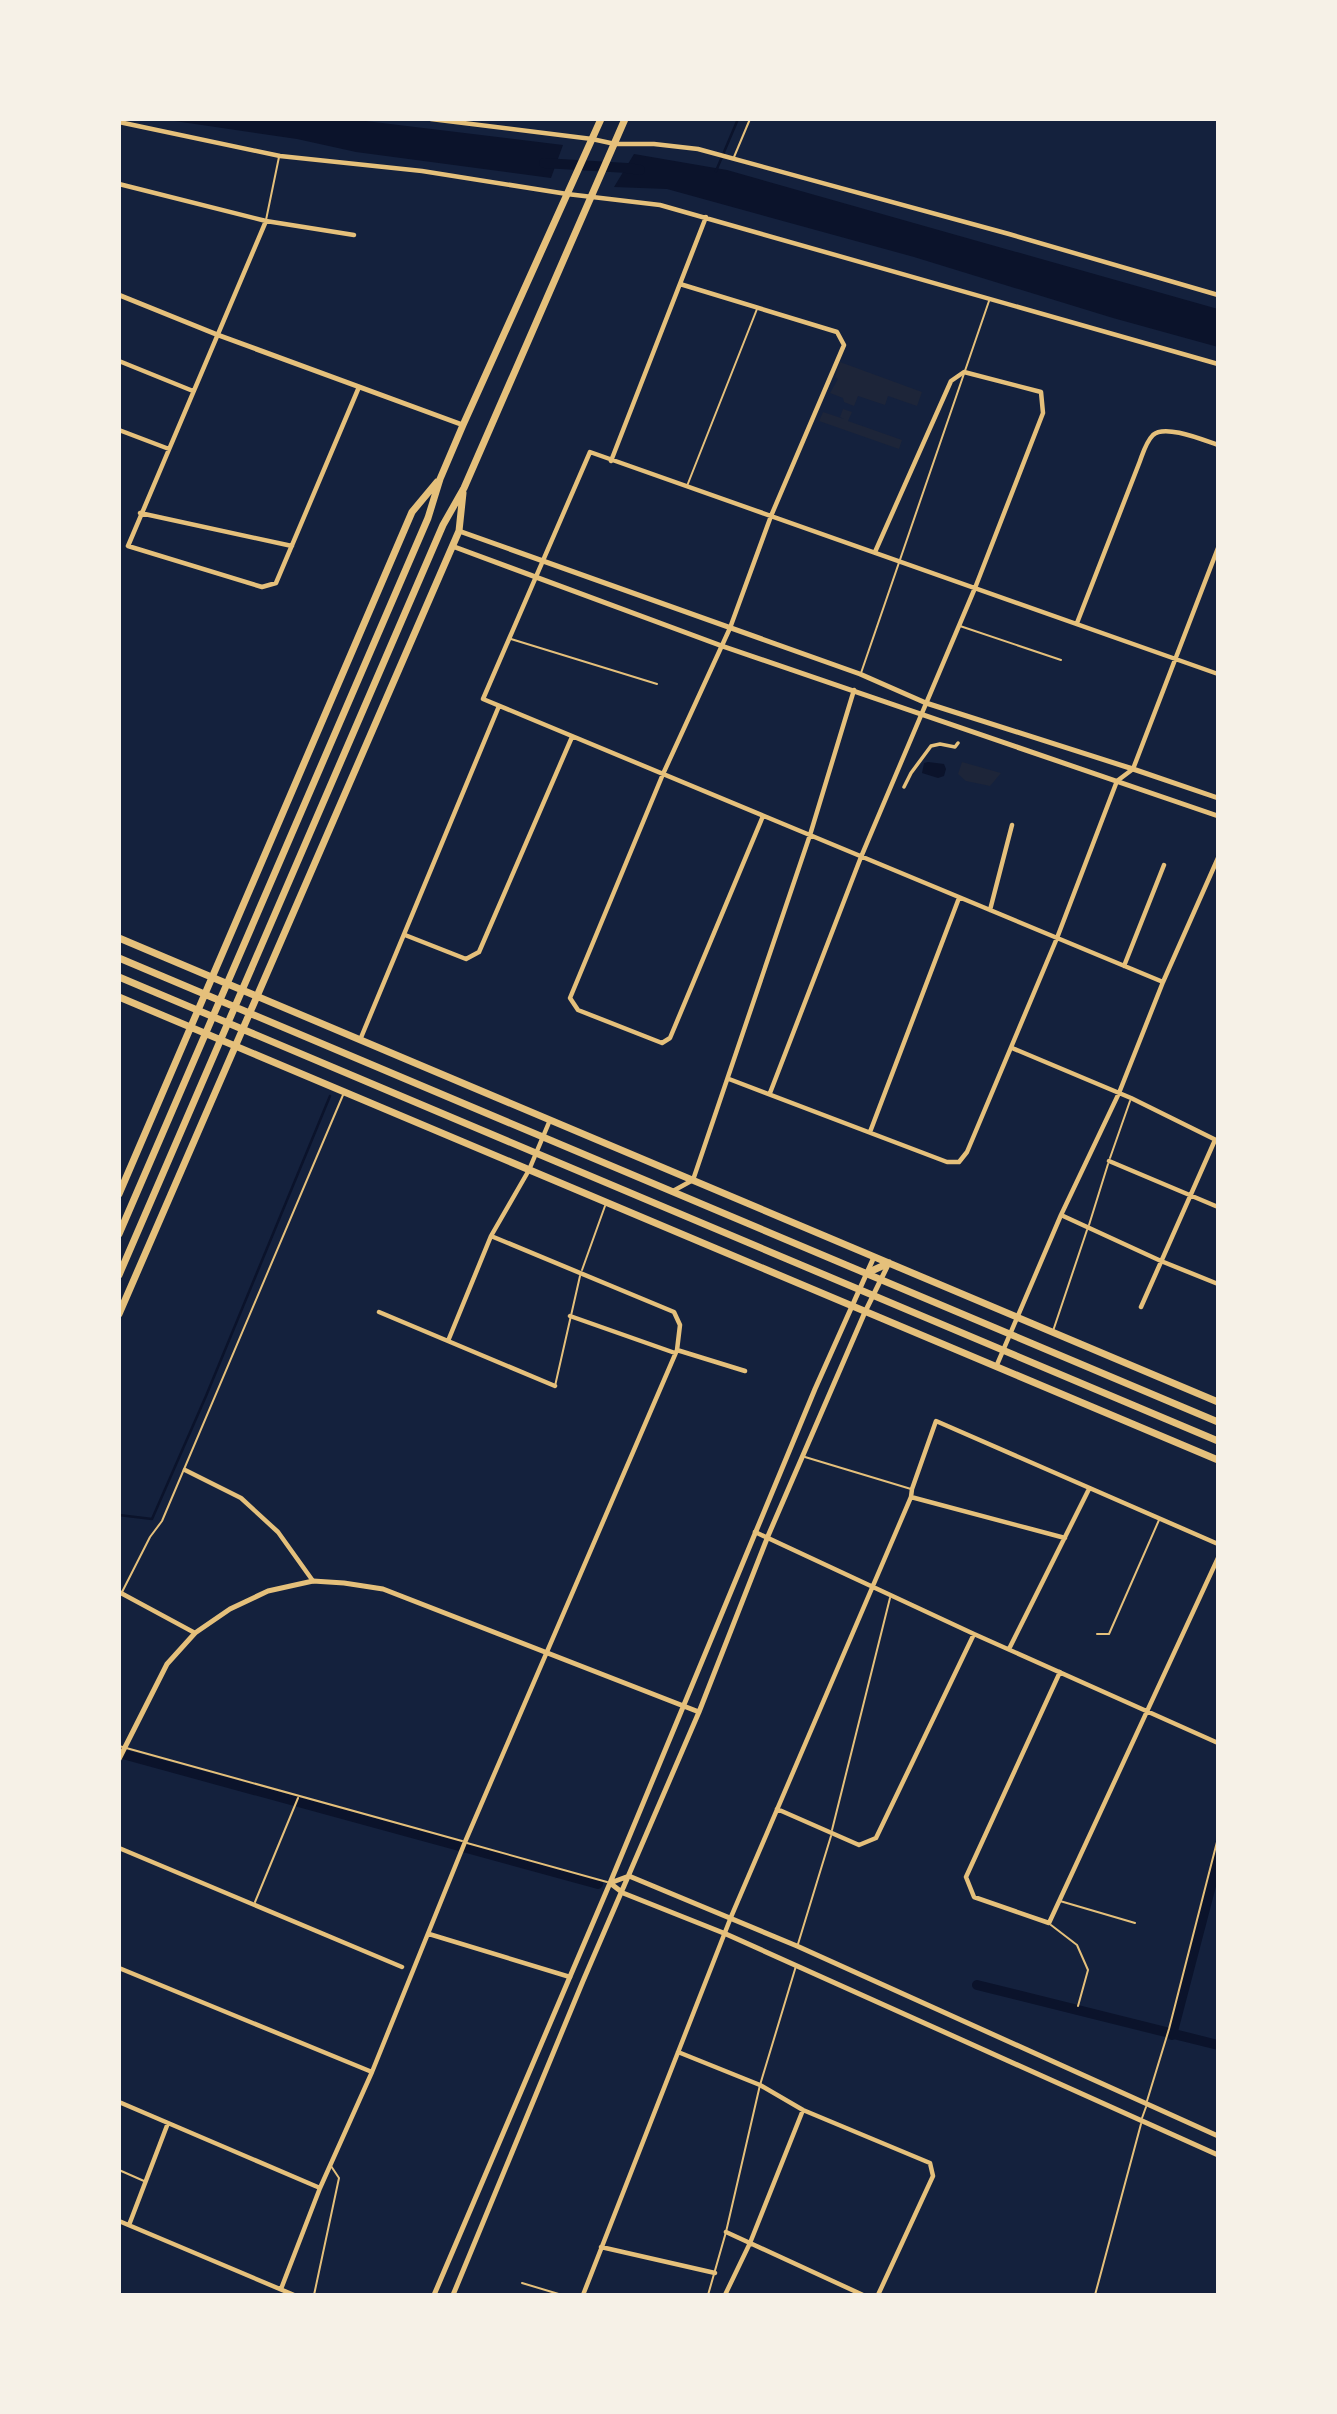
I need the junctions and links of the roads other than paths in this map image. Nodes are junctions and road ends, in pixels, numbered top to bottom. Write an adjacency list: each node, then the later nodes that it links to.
1 (430, 119): 6 (street)
2 (601, 119): 6 (main road)
3 (625, 119): 7 (main road)
4 (750, 119): 9 (lane)
5 (119, 122): 8 (street)
6 (592, 139): 7 (street); 11 (main road)
7 (615, 144): 9 (street); 12 (main road)
8 (280, 156): 11 (street); 14 (lane)
9 (734, 158): 18 (street)
10 (119, 184): 14 (street)
11 (567, 194): 12 (street); 27 (main road)
12 (593, 197): 13 (street); 34 (main road)
13 (706, 217): 16 (street); 19 (street)
14 (266, 221): 15 (street); 21 (street)
15 (354, 235)
16 (680, 284): 20 (street); 31 (street)
17 (119, 295): 21 (street)
18 (1218, 295)
19 (989, 300): 23 (street); 24 (lane)
20 (757, 308): 33 (lane); 36 (street)
21 (218, 335): 25 (street); 26 (street)
22 (119, 361): 26 (street)
23 (1218, 364)
24 (964, 372): 41 (street); 43 (lane); 45 (street)
25 (359, 387): 27 (street); 38 (street)
26 (193, 391): 30 (street)
27 (463, 425): 32 (main road)
28 (119, 430): 30 (street)
29 (1218, 444): 46 (street)
30 (169, 449): 35 (street)
31 (611, 461): 33 (street); 42 (street)
32 (440, 479): 82 (main road); 114 (main road)
33 (687, 487): 36 (street)
34 (464, 488): 37 (main road); 121 (main road)
35 (140, 513): 38 (street); 38 (street)
36 (771, 516): 41 (street); 48 (street)
37 (459, 531): 39 (main road); 42 (street)
38 (292, 545)
39 (452, 546): 44 (street); 86 (main road)
40 (1218, 548): 51 (street)
41 (875, 552): 43 (street)
42 (542, 560): 44 (street); 48 (street)
43 (899, 561): 45 (street); 53 (lane)
44 (535, 578): 49 (street); 50 (street)
45 (975, 588): 46 (street); 47 (street)
46 (1077, 623): 51 (street)
47 (959, 626): 52 (lane); 57 (street)
48 (730, 628): 50 (street); 53 (street)
49 (509, 638): 55 (lane); 58 (street)
50 (722, 646): 56 (street); 63 (street)
51 (1175, 658): 54 (street); 62 (street)
52 (1060, 660)
53 (860, 674): 57 (street)
54 (1218, 674)
55 (657, 684)
56 (854, 690): 59 (street); 70 (street)
57 (926, 704): 59 (street); 62 (street)
58 (499, 706): 60 (street); 76 (street)
59 (920, 715): 64 (street); 71 (street)
60 (572, 737): 63 (street); 76 (street)
61 (958, 743): 65 (street)
62 (1133, 769): 64 (street); 66 (street)
63 (663, 774): 67 (street); 67 (street)
64 (1117, 781): 68 (street); 78 (street)
65 (904, 787)
66 (1218, 798)
67 (763, 816): 70 (street)
68 (1218, 816)
69 (1012, 825): 75 (street)
70 (810, 835): 71 (street); 94 (street)
71 (861, 857): 74 (street); 96 (street)
72 (1218, 858): 83 (street)
73 (1164, 865): 80 (street)
74 (959, 898): 75 (street); 100 (street)
75 (990, 910): 78 (street)
76 (405, 935): 91 (street)
77 (119, 938): 82 (main road)
78 (1057, 938): 80 (street); 93 (street)
79 (119, 958): 84 (main road)
80 (1124, 966): 83 (street)
81 (119, 977): 87 (main road)
82 (211, 977): 84 (main road); 86 (main road)
83 (1163, 982): 97 (street)
84 (204, 994): 86 (main road); 87 (main road); 88 (main road)
85 (119, 997): 90 (main road)
86 (258, 997): 88 (main road); 91 (main road)
87 (197, 1010): 89 (main road); 90 (main road); 92 (main road)
88 (251, 1013): 89 (main road); 101 (main road)
89 (246, 1026): 92 (main road); 103 (main road)
90 (190, 1027): 92 (main road); 108 (main road)
91 (360, 1040): 99 (main road)
92 (237, 1047): 95 (main road); 130 (main road)
93 (1012, 1048): 97 (street); 100 (street)
94 (729, 1079): 96 (street); 106 (street)
95 (344, 1092): 105 (main road); 146 (lane)
96 (770, 1093): 100 (street)
97 (1119, 1093): 98 (street); 112 (street)
98 (1131, 1098): 102 (street); 104 (lane)
99 (550, 1119): 101 (street); 106 (main road)
100 (870, 1132)
101 (543, 1136): 103 (street); 107 (main road)
102 (1216, 1141): 109 (street)
103 (536, 1153): 105 (street); 124 (main road)
104 (1109, 1161): 109 (street); 113 (lane)
105 (529, 1170): 110 (main road); 115 (street)
106 (693, 1180): 107 (street); 116 (main road)
107 (672, 1191): 120 (main road)
108 (119, 1194)
109 (1190, 1195): 111 (street); 117 (street)
110 (606, 1202): 119 (lane); 126 (main road)
111 (1218, 1207)
112 (1061, 1215): 113 (street); 132 (street)
113 (1088, 1228): 117 (street); 133 (lane)
114 (119, 1234)
115 (491, 1236): 119 (street); 135 (street)
116 (874, 1257): 118 (main road); 120 (street)
117 (1161, 1261): 123 (street); 127 (street)
118 (889, 1263): 120 (main road); 122 (street); 132 (main road)
119 (580, 1273): 131 (lane); 137 (street)
120 (867, 1273): 122 (main road); 124 (street)
121 (119, 1275)
122 (881, 1279): 125 (street); 134 (main road)
123 (1218, 1284)
124 (860, 1290): 125 (main road); 126 (street)
125 (873, 1295): 129 (street); 136 (main road)
126 (853, 1307): 129 (main road); 151 (street)
127 (1141, 1307)
128 (379, 1312): 135 (street)
129 (865, 1312): 138 (main road); 144 (street)
130 (119, 1314)
131 (570, 1316): 137 (street); 140 (lane)
132 (1017, 1317): 133 (main road); 134 (street)
133 (1053, 1332): 141 (main road)
134 (1010, 1334): 136 (street); 142 (main road)
135 (448, 1341): 140 (street)
136 (1003, 1350): 138 (street); 143 (main road)
137 (676, 1351): 139 (street); 165 (street)
138 (996, 1368): 145 (main road)
139 (745, 1371)
140 (555, 1386)
141 (1218, 1402)
142 (1218, 1422)
143 (1218, 1441)
144 (803, 1457): 147 (lane); 152 (street)
145 (1218, 1461)
146 (185, 1470): 157 (street); 159 (lane)
147 (912, 1489): 148 (street); 149 (street)
148 (1090, 1489): 150 (street); 153 (street)
149 (911, 1497): 153 (street); 158 (street)
150 (1160, 1519): 154 (street); 163 (lane)
151 (755, 1531): 152 (street); 167 (street)
152 (768, 1536): 158 (street); 169 (street)
153 (1065, 1538): 164 (street)
154 (1218, 1544)
155 (1218, 1558): 156 (street)
156 (1216, 1566): 168 (street)
157 (313, 1581): 161 (street); 165 (street)
158 (874, 1587): 160 (street); 174 (street)
159 (120, 1594): 161 (street)
160 (891, 1594): 162 (street); 175 (lane)
161 (195, 1633): 171 (street)
162 (974, 1634): 164 (street); 175 (street)
163 (1097, 1634)
164 (1009, 1649): 166 (street)
165 (548, 1652): 167 (street); 177 (street)
166 (1060, 1672): 168 (street); 185 (street)
167 (684, 1707): 169 (street); 180 (street)
168 (1147, 1710): 170 (street); 182 (street)
169 (699, 1713): 179 (street)
170 (1218, 1742)
171 (122, 1746): 172 (street); 173 (lane)
172 (119, 1759)
173 (299, 1797): 177 (lane); 183 (lane)
174 (777, 1809): 175 (street); 184 (street)
175 (831, 1834): 189 (lane)
176 (1218, 1838): 199 (lane)
177 (465, 1842): 180 (lane); 187 (street)
178 (119, 1848): 183 (street)
179 (629, 1876): 180 (street); 181 (street); 184 (street)
180 (610, 1883): 181 (street); 193 (street)
181 (623, 1893): 188 (street); 220 (street)
182 (1060, 1901): 185 (street); 186 (lane)
183 (254, 1904): 191 (street)
184 (731, 1917): 188 (street); 189 (street)
185 (1049, 1923): 194 (lane)
186 (1135, 1923)
187 (429, 1934): 193 (street); 196 (street)
188 (726, 1934): 190 (street); 195 (street)
189 (797, 1946): 199 (street)
190 (796, 1965): 197 (lane); 201 (street)
191 (401, 1967)
192 (119, 1968): 196 (street)
193 (570, 1977): 219 (street)
194 (1078, 2006)
195 (678, 2052): 197 (street); 213 (street)
196 (372, 2073): 205 (street)
197 (760, 2085): 200 (street); 211 (lane)
198 (119, 2102): 202 (street)
199 (1147, 2104): 201 (lane); 203 (street)
200 (803, 2110): 212 (street); 226 (street)
201 (1142, 2120): 204 (street); 227 (lane)
202 (169, 2123): 207 (street); 208 (street)
203 (1218, 2136)
204 (1218, 2155)
205 (330, 2165): 208 (street); 218 (lane)
206 (119, 2170): 207 (lane)
207 (145, 2182): 210 (street)
208 (320, 2188): 216 (street)
209 (119, 2221): 210 (street)
210 (128, 2225): 216 (street)
211 (726, 2232): 212 (street); 214 (lane)
212 (750, 2243): 224 (street); 225 (street)
213 (601, 2247): 214 (street); 222 (street)
214 (715, 2273): 223 (lane)
215 (522, 2283): 221 (lane)
216 (281, 2290): 217 (street)
217 (294, 2295)
218 (314, 2295)
219 (434, 2295)
220 (453, 2295)
221 (562, 2295)
222 (583, 2295)
223 (708, 2295)
224 (725, 2295)
225 (863, 2295)
226 (878, 2295)
227 (1095, 2295)

